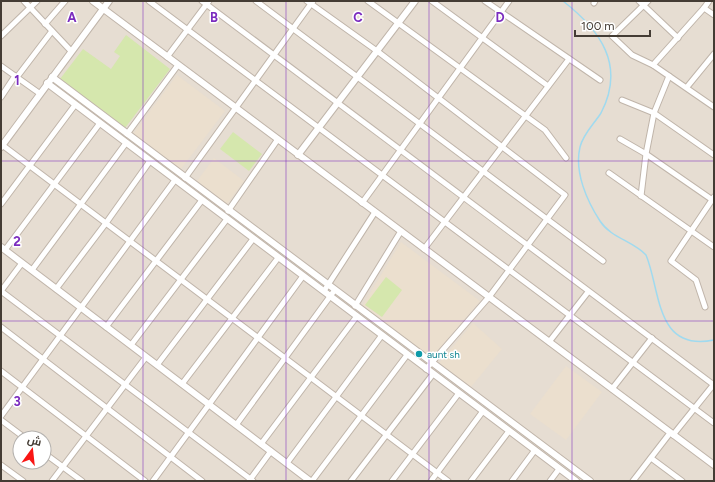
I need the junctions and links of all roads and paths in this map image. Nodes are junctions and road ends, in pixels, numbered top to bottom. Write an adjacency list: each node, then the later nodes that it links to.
1 (24, 1): 20 (street)
2 (36, 1): 20 (street)
3 (65, 1): 26 (street)
4 (93, 1): 22 (street)
5 (109, 1): 22 (street)
6 (149, 1): 28 (street)
7 (202, 1): 18 (street)
8 (256, 1): 27 (street)
9 (368, 1): 25 (street)
10 (414, 1): 25 (street)
11 (432, 1): 31 (street)
12 (485, 1): 23 (street)
13 (509, 1): 23 (street)
14 (639, 1): 19 (street)
15 (648, 1): 19 (street)
16 (709, 1): 21 (street)
17 (310, 2): 27 (street); 34 (street)
18 (208, 3): 28 (street); 35 (street)
19 (643, 6): 32 (street); 40 (street)
20 (30, 7): 26 (street); 30 (street)
21 (704, 8): 24 (street); 32 (street)
22 (103, 9): 33 (street); 36 (street)
23 (501, 12): 31 (street); 38 (street)
24 (714, 15)
25 (398, 23): 34 (street); 42 (street)
26 (45, 24): 29 (street)
27 (292, 28): 35 (street); 43 (street)
28 (188, 30): 36 (street); 47 (street)
29 (52, 31): 33 (street); 45 (street)
30 (1, 36)
31 (483, 37): 42 (street); 50 (street)
32 (678, 38): 40 (street)
33 (71, 51): 46 (street)
34 (376, 51): 43 (street); 54 (street)
35 (274, 55): 47 (street); 56 (street)
36 (167, 57): 39 (street)
37 (713, 58): 51 (street)
38 (569, 59): 48 (street); 50 (street)
39 (178, 65): 58 (street); 65 (street)
40 (653, 65): 44 (street)
41 (1, 66): 45 (street)
42 (460, 68): 54 (street); 61 (street)
43 (357, 76): 56 (street); 63 (street)
44 (668, 76): 51 (street); 60 (street)
45 (16, 77): 52 (street); 53 (street)
46 (52, 77): 49 (street); 65 (street)
47 (255, 80): 58 (street); 64 (street)
48 (600, 80)
49 (47, 83): 52 (street); 57 (street)
50 (548, 86): 61 (street)
51 (687, 87): 59 (street)
52 (39, 93): 69 (street)
53 (1, 97)
54 (439, 98): 63 (street); 70 (street)
55 (622, 100): 60 (street)
56 (338, 102): 64 (street); 71 (street)
57 (75, 105): 62 (street); 77 (street)
58 (234, 107): 66 (street); 81 (street)
59 (714, 107)
60 (654, 113): 72 (street); 74 (street)
61 (526, 116): 70 (street); 75 (street)
62 (100, 123): 68 (street); 83 (street)
63 (420, 124): 71 (street); 78 (street)
64 (318, 128): 73 (street); 80 (street)
65 (127, 134): 81 (street)
66 (278, 139): 73 (street); 91 (street)
67 (620, 139): 72 (street)
68 (126, 143): 76 (street); 90 (street)
69 (1, 145): 77 (street)
70 (502, 147): 78 (street); 94 (street)
71 (401, 150): 80 (street); 85 (street)
72 (646, 154): 84 (street); 86 (street)
73 (298, 155): 88 (street)
74 (714, 155)
75 (566, 158)
76 (150, 161): 82 (street); 96 (street)
77 (30, 165): 83 (street); 89 (street)
78 (483, 172): 85 (street); 94 (street)
79 (609, 173): 84 (street)
80 (382, 175): 88 (street); 95 (street)
81 (184, 178): 91 (street)
82 (175, 180): 87 (street); 100 (street)
83 (54, 184): 90 (street); 103 (street)
84 (641, 196): 97 (street)
85 (464, 197): 95 (street); 101 (street)
86 (713, 199): 97 (street)
87 (202, 200): 93 (street); 106 (street)
88 (362, 203): 92 (street)
89 (1, 204)
90 (80, 204): 96 (street); 111 (street)
91 (228, 210): 107 (street)
92 (375, 212): 98 (street); 115 (street)
93 (227, 219): 99 (street); 114 (street)
94 (547, 219): 101 (street); 108 (street)
95 (445, 222): 104 (street); 112 (street)
96 (106, 223): 100 (street); 116 (street)
97 (691, 231): 102 (street); 125 (street)
98 (401, 232): 104 (street); 124 (street)
99 (253, 239): 105 (street); 123 (street)
100 (130, 241): 106 (street); 126 (street)
101 (528, 246): 112 (street); 120 (street)
102 (714, 247)
103 (3, 249): 109 (street)
104 (424, 249): 122 (street)
105 (278, 258): 110 (street); 129 (street)
106 (156, 261): 114 (street); 130 (street)
107 (295, 261): 110 (street); 115 (street)
108 (603, 261)
109 (22, 263): 111 (street); 117 (street)
110 (291, 267): 113 (street)
111 (32, 270): 116 (street)
112 (509, 270): 122 (street); 127 (street)
113 (303, 276): 118 (street); 134 (street)
114 (180, 279): 123 (street); 137 (street)
115 (328, 286): 118 (street); 119 (street)
116 (56, 289): 126 (street)
117 (1, 291): 132 (street)
118 (324, 291): 121 (street)
119 (334, 291): 121 (street); 124 (street)
120 (588, 292): 127 (street); 135 (street)
121 (331, 296): 128 (street); 140 (street)
122 (488, 297): 136 (street); 143 (street)
123 (207, 299): 129 (street); 144 (street)
124 (355, 306): 143 (street)
125 (705, 307)
126 (81, 308): 130 (street); 132 (street)
127 (570, 315): 136 (street); 142 (street)
128 (357, 316): 133 (street); 148 (street)
129 (232, 318): 134 (street); 149 (street)
130 (106, 326): 137 (street)
131 (1, 327): 141 (street)
132 (60, 336): 141 (street); 150 (street)
133 (382, 336): 138 (street); 155 (street)
134 (258, 338): 140 (street); 156 (street)
135 (652, 338): 142 (street); 151 (street)
136 (549, 342): 153 (street)
137 (131, 345): 139 (street)
138 (407, 355): 145 (street); 161 (street)
139 (146, 357): 144 (street); 150 (street)
140 (285, 358): 148 (street); 164 (street)
141 (44, 359): 152 (street); 158 (street)
142 (633, 362): 153 (street); 157 (street)
143 (431, 363): 145 (street); 200 (street)
144 (157, 365): 149 (street)
145 (426, 369): 147 (street)
146 (1, 371): 152 (street)
147 (433, 374): 154 (street); 168 (street)
148 (311, 378): 155 (street); 171 (street)
149 (182, 384): 156 (street)
150 (125, 385): 158 (street); 167 (street)
151 (714, 385): 157 (street)
152 (22, 388): 160 (street); 170 (street)
153 (612, 389): 169 (street)
154 (459, 393): 159 (street); 174 (street)
155 (336, 397): 161 (street); 178 (street)
156 (209, 405): 164 (street); 167 (street)
157 (695, 408): 163 (street); 169 (street)
158 (107, 409): 170 (street); 175 (street)
159 (483, 412): 166 (street); 183 (street)
160 (1, 416)
161 (362, 416): 168 (street); 191 (street)
162 (1, 420): 165 (street)
163 (714, 423)
164 (236, 425): 171 (street)
165 (14, 430)
166 (509, 431): 172 (street); 196 (street)
167 (188, 433): 175 (street); 184 (street)
168 (386, 434): 174 (street); 192 (street)
169 (672, 434): 176 (street); 180 (street)
170 (86, 436): 181 (street); 188 (street)
171 (261, 444): 173 (street)
172 (535, 450): 182 (street); 197 (street)
173 (271, 451): 178 (street); 184 (street)
174 (412, 454): 183 (street); 193 (street)
175 (170, 457): 189 (street); 190 (street)
176 (651, 458): 201 (street); 202 (street)
177 (52, 459): 181 (street)
178 (287, 463): 191 (street)
179 (1, 465): 185 (street)
180 (714, 466)
181 (63, 467): 186 (street); 187 (street)
182 (559, 469): 198 (street); 199 (street)
183 (437, 473): 194 (street); 195 (street)
184 (250, 480)
185 (23, 481)
186 (52, 481)
187 (82, 481)
188 (145, 481)
189 (153, 481)
190 (202, 481)
191 (311, 481)
192 (351, 481)
193 (392, 481)
194 (431, 481)
195 (448, 481)
196 (472, 481)
197 (512, 481)
198 (550, 481)
199 (576, 481)
200 (590, 481)
201 (633, 481)
202 (682, 481)

